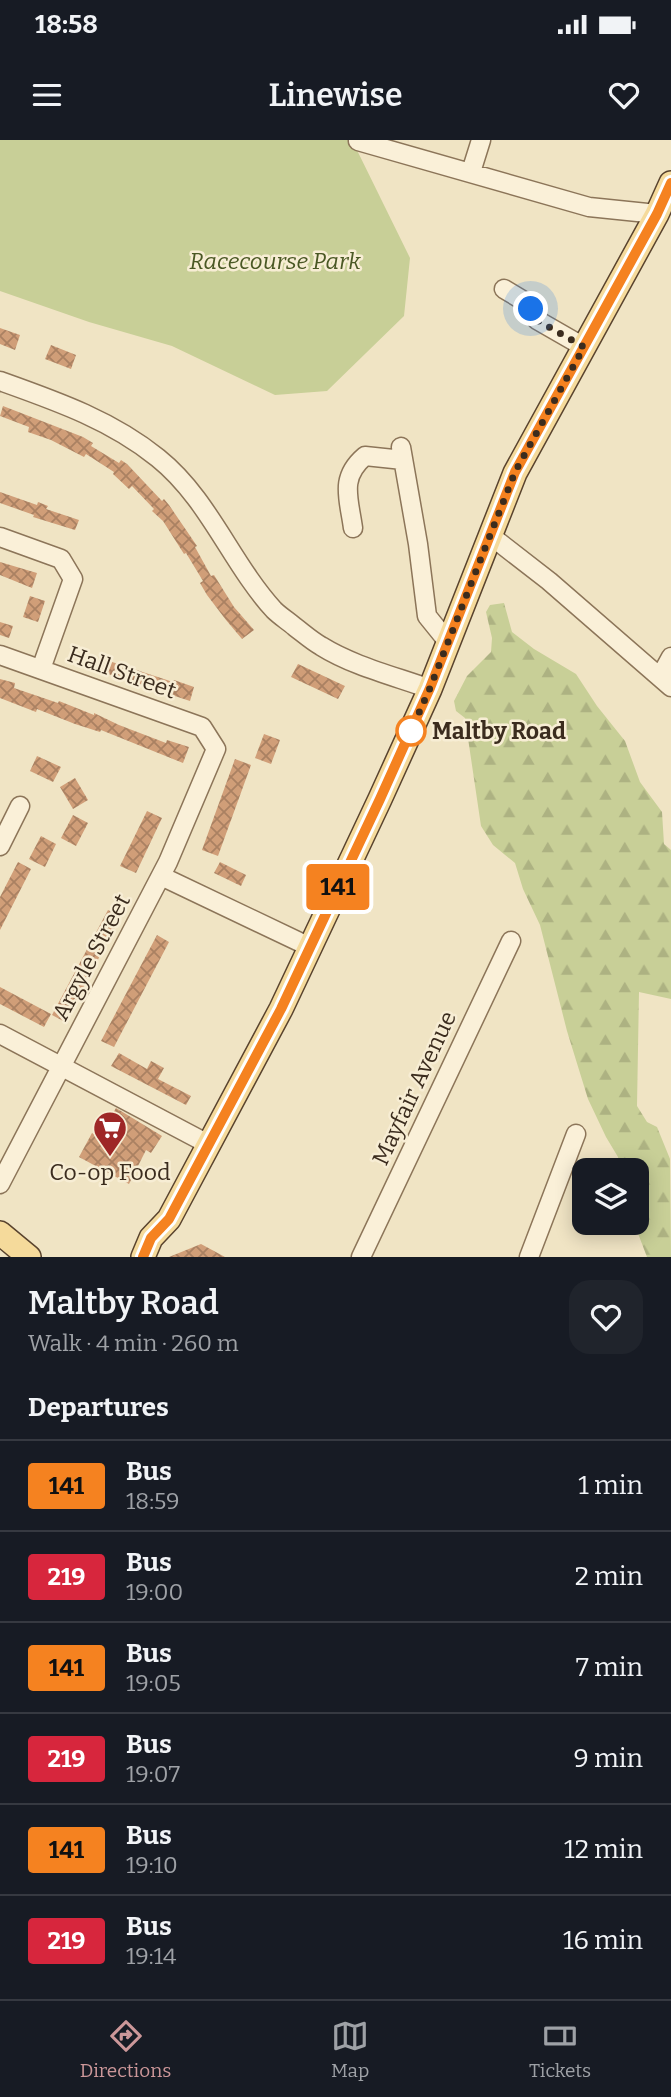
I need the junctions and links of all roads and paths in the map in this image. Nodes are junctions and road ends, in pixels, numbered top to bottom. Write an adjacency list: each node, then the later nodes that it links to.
1 (481, 140): 4 (street)
2 (358, 141): 3 (street)
3 (395, 145): 4 (street)
4 (471, 172): 6 (street)
5 (671, 183): 6 (main road)
6 (657, 214): 8 (main road)
7 (504, 289): 8 (street)
8 (584, 347): 11 (main road)
9 (0, 381): 18 (street)
10 (353, 528): 13 (street)
11 (491, 536): 13 (main road); 17 (street)
12 (0, 537): 16 (street)
13 (447, 642): 18 (main road)
14 (0, 655): 16 (street, Hall Street)
15 (671, 657): 17 (street)
16 (41, 670): 19 (street, Hall Street)
17 (666, 682)
18 (430, 688): 24 (main road)
19 (216, 749): 22 (street, Argyle Street)
20 (20, 806): 21 (street)
21 (0, 846)
22 (161, 876): 24 (street); 26 (street, Argyle Street)
23 (512, 941): 35 (street, Mayfair Avenue)
24 (310, 947): 28 (main road)
25 (0, 1034): 26 (street)
26 (62, 1066): 28 (street); 29 (street, Argyle Street)
27 (576, 1134): 36 (street)
28 (208, 1144): 30 (main road)
29 (0, 1184)
30 (169, 1219): 33 (main road); 34 (main road)
31 (0, 1233): 32 (main road)
32 (29, 1257)
33 (143, 1257)
34 (160, 1257)
35 (361, 1257)
36 (529, 1257)

